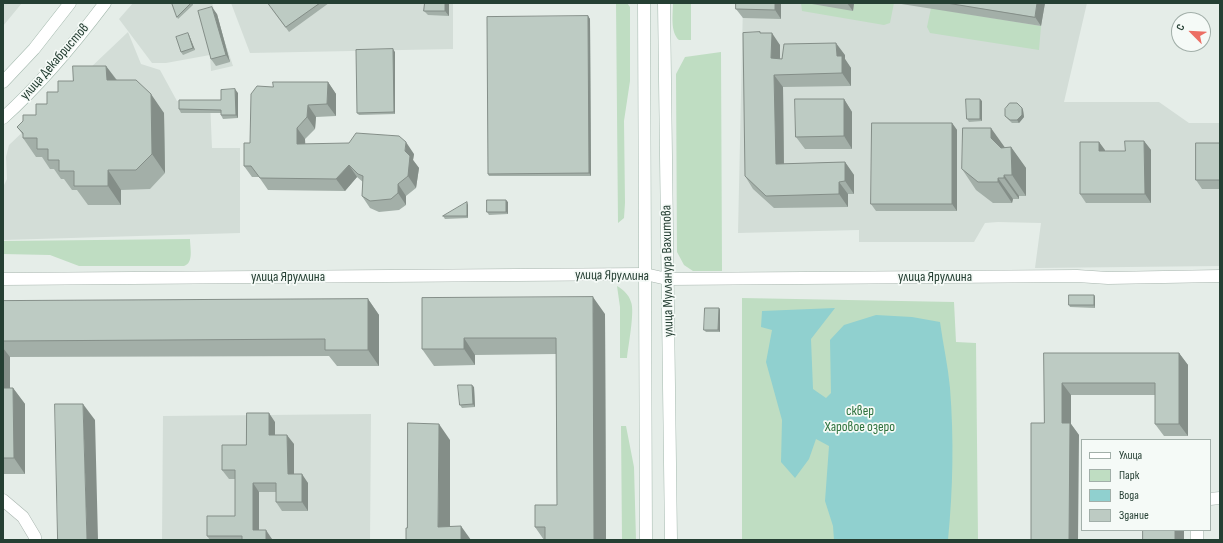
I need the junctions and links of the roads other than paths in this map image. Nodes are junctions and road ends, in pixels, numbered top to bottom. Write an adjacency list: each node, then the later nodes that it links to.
1 (70, 3): 5 (main road, улица Декабристов)
2 (105, 3): 6 (main road, улица Декабристов)
3 (644, 3): 7 (main road, улица Мулланура Вахитова)
4 (664, 3): 10 (main road, улица Мулланура Вахитова)
5 (3, 82)
6 (3, 118)
7 (645, 274): 9 (main road, улица Яруллина); 10 (main road, улица Яруллина); 13 (main road, улица Мулланура Вахитова)
8 (1220, 276): 10 (main road, улица Яруллина)
9 (3, 279)
10 (668, 279): 14 (main road, улица Мулланура Вахитова)
11 (3, 500): 12 (main road)
12 (35, 540)
13 (646, 540)
14 (671, 540)

